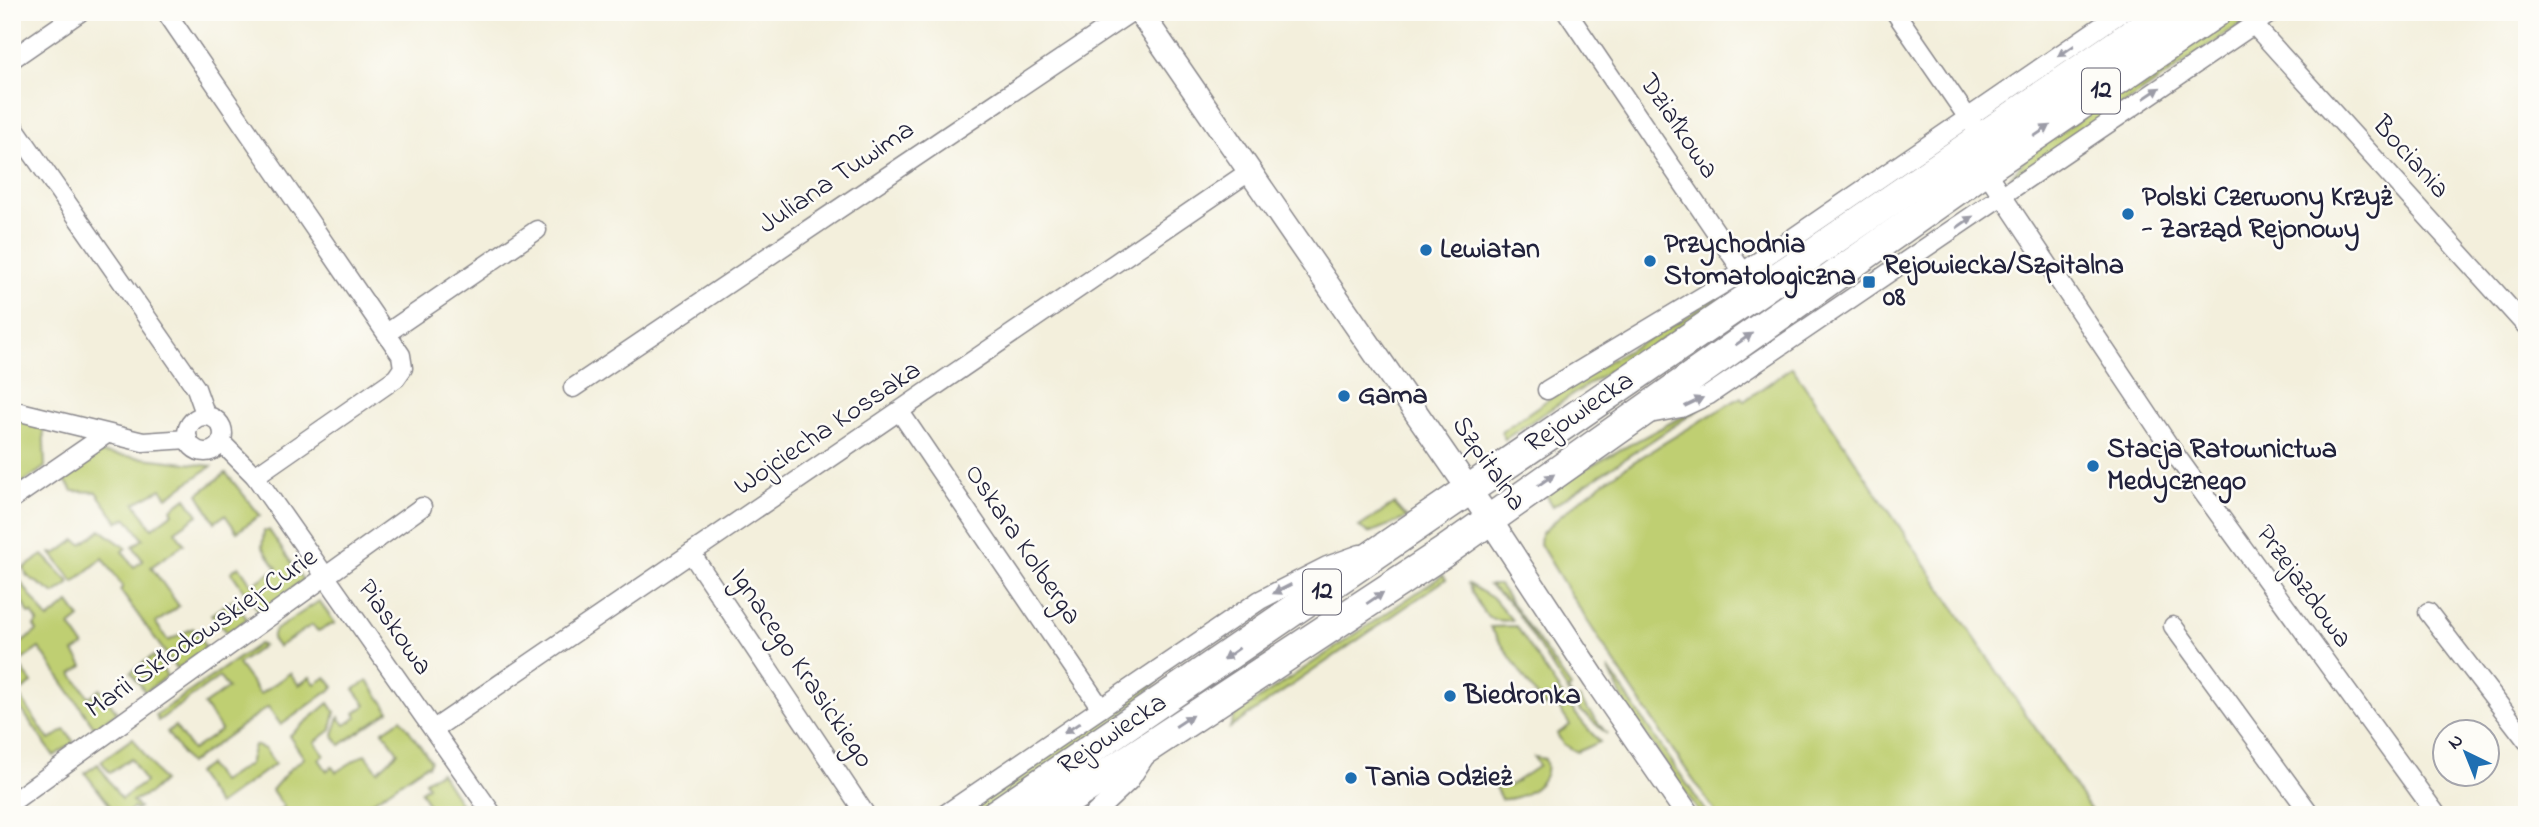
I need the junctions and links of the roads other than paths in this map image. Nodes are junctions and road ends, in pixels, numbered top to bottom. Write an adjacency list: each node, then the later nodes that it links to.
1 (80, 12): 12 (street)
2 (166, 12): 21 (street)
3 (1131, 12): 22 (street, Juliana Tuwima)
4 (1140, 12): 16 (street, Szpitalna)
5 (1567, 12): 19 (street, Działkowa)
6 (1895, 12): 14 (street)
7 (2122, 12): 14 (street, one-way to 14)
8 (2165, 12): 14 (highway, Rejowiecka / 12)
9 (2216, 12): 15 (highway, Rejowiecka / 12, one-way to 9)
10 (2272, 12): 11 (street)
11 (2254, 25): 17 (street, one-way to 11); 20 (street, Bociania)
12 (12, 60)
13 (12, 124): 26 (street)
14 (1974, 128): 15 (street, Przejazdowa); 19 (street); 32 (highway, Rejowiecka / 12)
15 (1986, 169): 17 (street, Przejazdowa); 27 (highway, Rejowiecka / 12, one-way to 15)
16 (1250, 171): 25 (street, Wojciecha Kossaka); 32 (street, Szpitalna)
17 (2003, 196): 27 (street, one-way to 17); 54 (street, Przejazdowa)
18 (537, 230): 21 (street)
19 (1743, 272): 23 (street)
20 (2527, 327)
21 (387, 333): 31 (street)
22 (573, 388)
23 (1547, 390)
24 (12, 410): 28 (street)
25 (900, 412): 37 (street, Wojciecha Kossaka); 41 (street, Oskara Kolberga)
26 (206, 416): 29 (street); 30 (street)
27 (1629, 421): 35 (highway, Rejowiecka / 12, one-way to 27)
28 (105, 435): 29 (street); 33 (street)
29 (188, 439): 30 (street)
30 (221, 442): 31 (street, Piaskowa)
31 (256, 476): 38 (street, Piaskowa)
32 (1469, 490): 35 (street, Szpitalna); 36 (highway, Rejowiecka / 12)
33 (12, 499)
34 (422, 507): 38 (street, Marii Skłodowskiej-Curie)
35 (1490, 520): 43 (highway, Rejowiecka / 12, one-way to 35); 52 (street, Szpitalna)
36 (1390, 544): 41 (street, one-way to 41); 49 (highway, Rejowiecka / 12, one-way to 49)
37 (691, 553): 42 (street, Wojciecha Kossaka); 47 (street, Ignacego Krasickiego)
38 (327, 578): 42 (street, Piaskowa); 45 (street, Marii Skłodowskiej-Curie)
39 (2428, 612): 44 (street)
40 (2173, 626): 53 (street)
41 (1101, 708): 48 (street, one-way to 48)
42 (434, 729): 46 (street, Piaskowa)
43 (1154, 741): 50 (highway, Rejowiecka / 12); 51 (street, Rejowiecka)
44 (2527, 741)
45 (12, 802)
46 (493, 815)
47 (866, 815)
48 (944, 815)
49 (995, 815)
50 (1045, 815)
51 (1093, 815)
52 (1688, 815)
53 (2311, 815)
54 (2437, 815)

